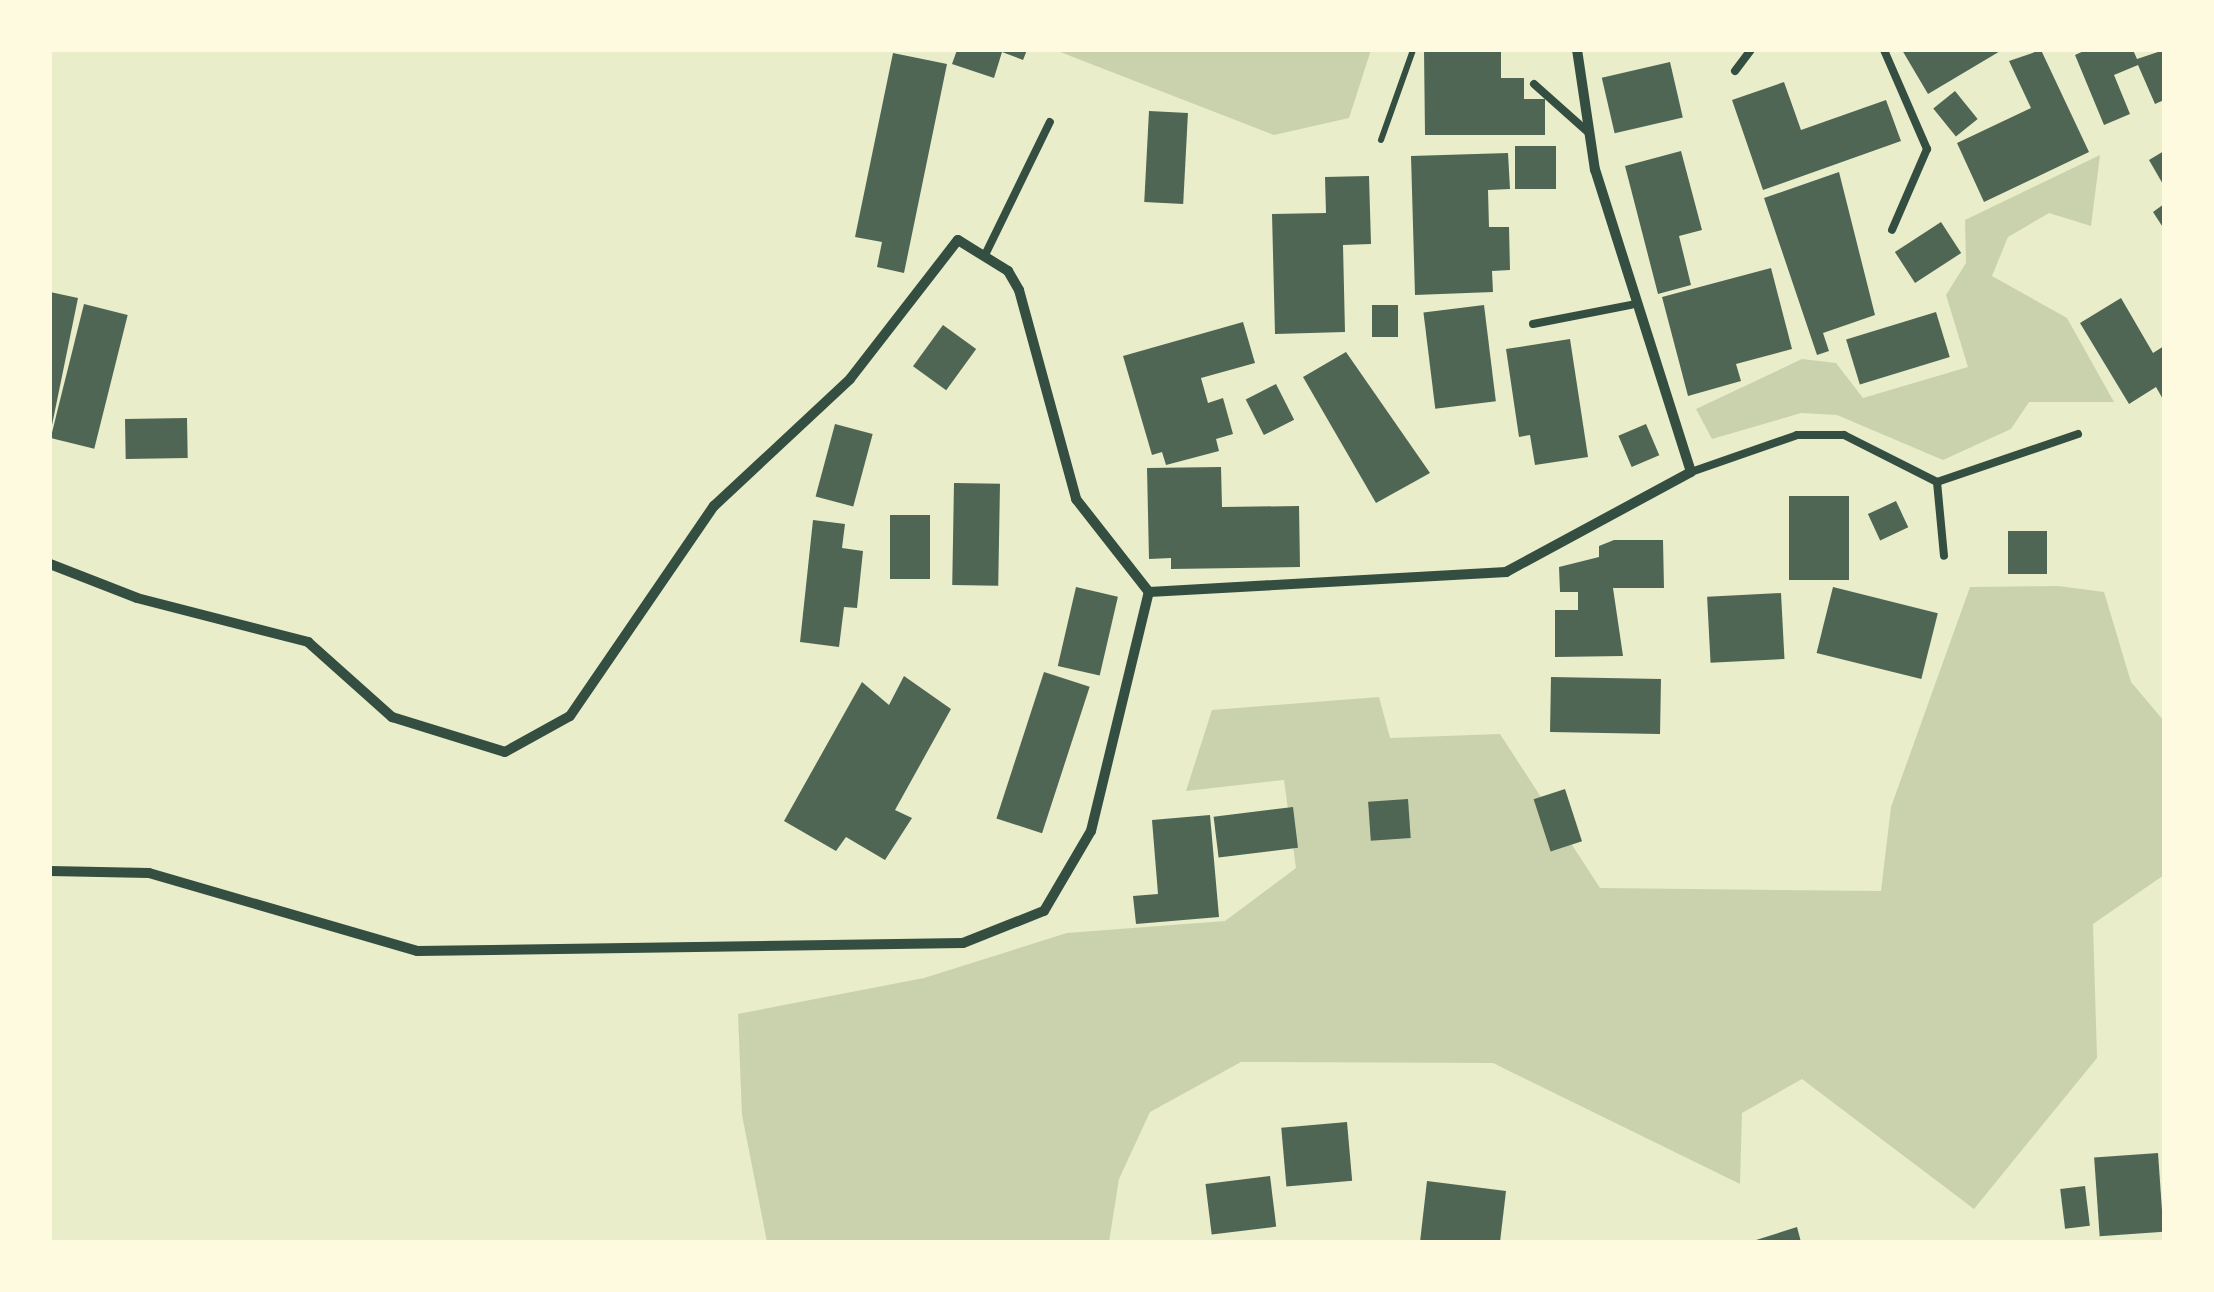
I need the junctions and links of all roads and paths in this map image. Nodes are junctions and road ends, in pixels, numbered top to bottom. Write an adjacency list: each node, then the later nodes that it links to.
1 (1413, 50): 9 (path)
2 (1577, 50): 8 (street)
3 (1751, 50): 5 (lane)
4 (1884, 50): 10 (lane)
5 (1735, 71)
6 (1534, 84): 8 (lane)
7 (1050, 122): 11 (lane)
8 (1589, 132): 12 (street)
9 (1380, 140)
10 (1892, 230)
11 (986, 255): 18 (street); 19 (street)
12 (1631, 306): 13 (lane); 15 (street)
13 (1533, 324)
14 (2078, 434): 16 (lane)
15 (1690, 472): 16 (lane); 19 (street)
16 (1937, 482): 17 (lane)
17 (1944, 556)
18 (50, 564)
19 (1149, 592): 20 (street)
20 (50, 871)

